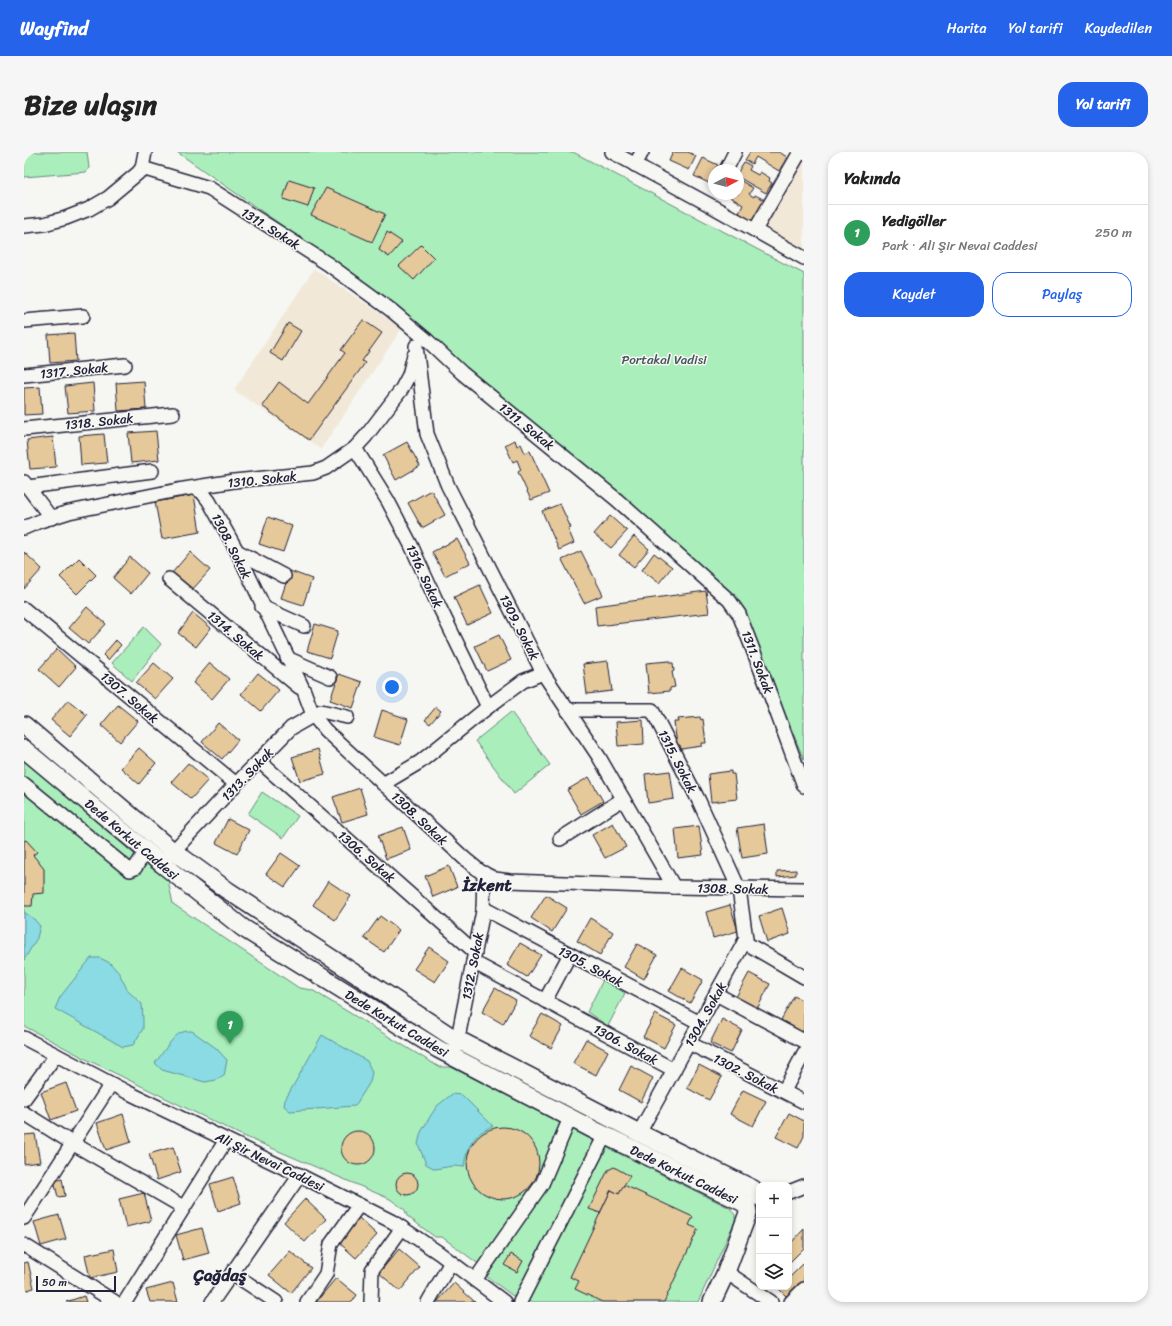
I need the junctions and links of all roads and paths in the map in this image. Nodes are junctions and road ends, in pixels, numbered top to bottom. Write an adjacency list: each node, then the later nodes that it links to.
1 (137, 152): 9 (street)
2 (145, 152): 9 (street)
3 (612, 152): 8 (street)
4 (642, 152): 8 (street)
5 (735, 152): 7 (street)
6 (800, 152): 13 (street)
7 (729, 164)
8 (635, 165): 10 (street)
9 (142, 168): 12 (street); 17 (street, 1311. Sokak)
10 (708, 197)
11 (714, 200): 13 (street)
12 (24, 226)
13 (755, 230): 14 (street)
14 (804, 258)
15 (83, 316): 16 (street)
16 (24, 321)
17 (409, 325): 18 (street); 49 (street, 1311. Sokak)
18 (416, 346): 23 (street, 1310. Sokak); 36 (street, 1309. Sokak)
19 (124, 366): 20 (street, 1317. Sokak)
20 (24, 375)
21 (173, 414): 22 (street, 1318. Sokak)
22 (24, 429)
23 (355, 448): 26 (street, 1310. Sokak); 39 (street, 1316. Sokak)
24 (152, 471): 25 (street)
25 (26, 484): 27 (street)
26 (194, 488): 27 (street, 1310. Sokak); 29 (street, 1308. Sokak)
27 (51, 518): 28 (street, 1310. Sokak)
28 (24, 528)
29 (237, 551): 30 (street); 32 (street, 1308. Sokak)
30 (284, 576)
31 (169, 579): 38 (street, 1314. Sokak)
32 (262, 607): 34 (street); 35 (street, 1308. Sokak)
33 (24, 610): 47 (street, 1307. Sokak)
34 (304, 626)
35 (287, 658): 37 (street); 38 (street, 1308. Sokak)
36 (543, 673): 39 (street); 40 (street, 1309. Sokak)
37 (330, 677)
38 (304, 691): 41 (street, 1308. Sokak)
39 (488, 707): 48 (street)
40 (567, 710): 50 (street, 1309. Sokak); 57 (street, 1315. Sokak)
41 (313, 715): 42 (street, 1313. Sokak); 45 (street, 1313. Sokak); 48 (street, 1308. Sokak)
42 (347, 717)
43 (24, 725): 53 (main road, Dede Korkut Caddesi)
44 (24, 748): 52 (main road, Dede Korkut Caddesi)
45 (259, 761): 47 (street, 1313. Sokak); 62 (street, 1306. Sokak)
46 (24, 784): 52 (street)
47 (236, 784): 53 (street, 1313. Sokak)
48 (383, 784): 55 (street, 1308. Sokak)
49 (804, 786)
50 (623, 799): 51 (street); 56 (street, 1309. Sokak)
51 (560, 839)
52 (146, 851): 54 (main road, Dede Korkut Caddesi)
53 (173, 851): 54 (street, 1313. Sokak); 68 (main road, Dede Korkut Caddesi)
54 (162, 864): 73 (main road, Dede Korkut Caddesi)
55 (484, 873): 56 (street, 1308. Sokak); 59 (street, 1312. Sokak)
56 (674, 887): 57 (street, 1308. Sokak)
57 (739, 889): 58 (street, 1308. Sokak); 60 (street, 1304. Sokak)
58 (804, 889)
59 (483, 908): 61 (street, 1305. Sokak); 62 (street, 1312. Sokak)
60 (744, 942): 63 (street); 64 (street, 1304. Sokak)
61 (570, 954): 65 (street); 66 (street, 1305. Sokak)
62 (474, 957): 65 (street, 1306. Sokak); 68 (street, 1312. Sokak)
63 (804, 977)
64 (716, 994): 66 (street, 1304. Sokak); 69 (street)
65 (545, 1001): 74 (street, 1306. Sokak)
66 (700, 1023): 70 (street, 1304. Sokak)
67 (24, 1038): 72 (street, Ali Şir Nevai Caddesi)
68 (458, 1039): 73 (street, 1312. Sokak); 81 (main road, Dede Korkut Caddesi)
69 (804, 1041)
70 (688, 1043): 74 (street, 1304. Sokak); 76 (street, 1302. Sokak)
71 (804, 1053): 76 (street)
72 (56, 1055): 75 (street, Ali Şir Nevai Caddesi); 77 (street)
73 (453, 1057): 80 (main road, Dede Korkut Caddesi)
74 (674, 1070): 81 (street, 1304. Sokak)
75 (111, 1084): 83 (street, Ali Şir Nevai Caddesi); 84 (street)
76 (784, 1091): 78 (street, 1302. Sokak)
77 (24, 1099)
78 (804, 1102)
79 (24, 1113): 84 (street)
80 (570, 1118): 82 (main road, Dede Korkut Caddesi); 97 (street)
81 (639, 1132): 88 (main road, Dede Korkut Caddesi)
82 (605, 1136): 88 (main road, Dede Korkut Caddesi); 109 (street)
83 (226, 1140): 85 (street, Ali Şir Nevai Caddesi); 90 (street)
84 (72, 1143): 90 (street); 91 (street)
85 (300, 1175): 89 (street, Ali Şir Nevai Caddesi); 96 (street)
86 (804, 1186): 87 (street)
87 (792, 1191)
88 (755, 1203): 95 (main road, Dede Korkut Caddesi)
89 (359, 1205): 92 (street, Ali Şir Nevai Caddesi); 106 (street)
90 (183, 1207): 102 (street)
91 (24, 1218)
92 (402, 1228): 94 (street, Ali Şir Nevai Caddesi); 107 (street)
93 (24, 1245): 101 (street)
94 (451, 1262): 97 (street, Ali Şir Nevai Caddesi); 108 (street)
95 (726, 1272): 110 (main road, Dede Korkut Caddesi); 111 (street)
96 (232, 1273): 98 (street); 105 (street)
97 (475, 1280): 100 (street, Ali Şir Nevai Caddesi)
98 (223, 1286): 103 (street); 104 (street)
99 (804, 1289): 112 (street)
100 (501, 1301)
101 (115, 1302)
102 (125, 1302)
103 (212, 1302)
104 (223, 1302)
105 (276, 1302)
106 (308, 1302)
107 (371, 1302)
108 (428, 1302)
109 (520, 1302)
110 (712, 1302)
111 (771, 1302)
112 (791, 1302)

